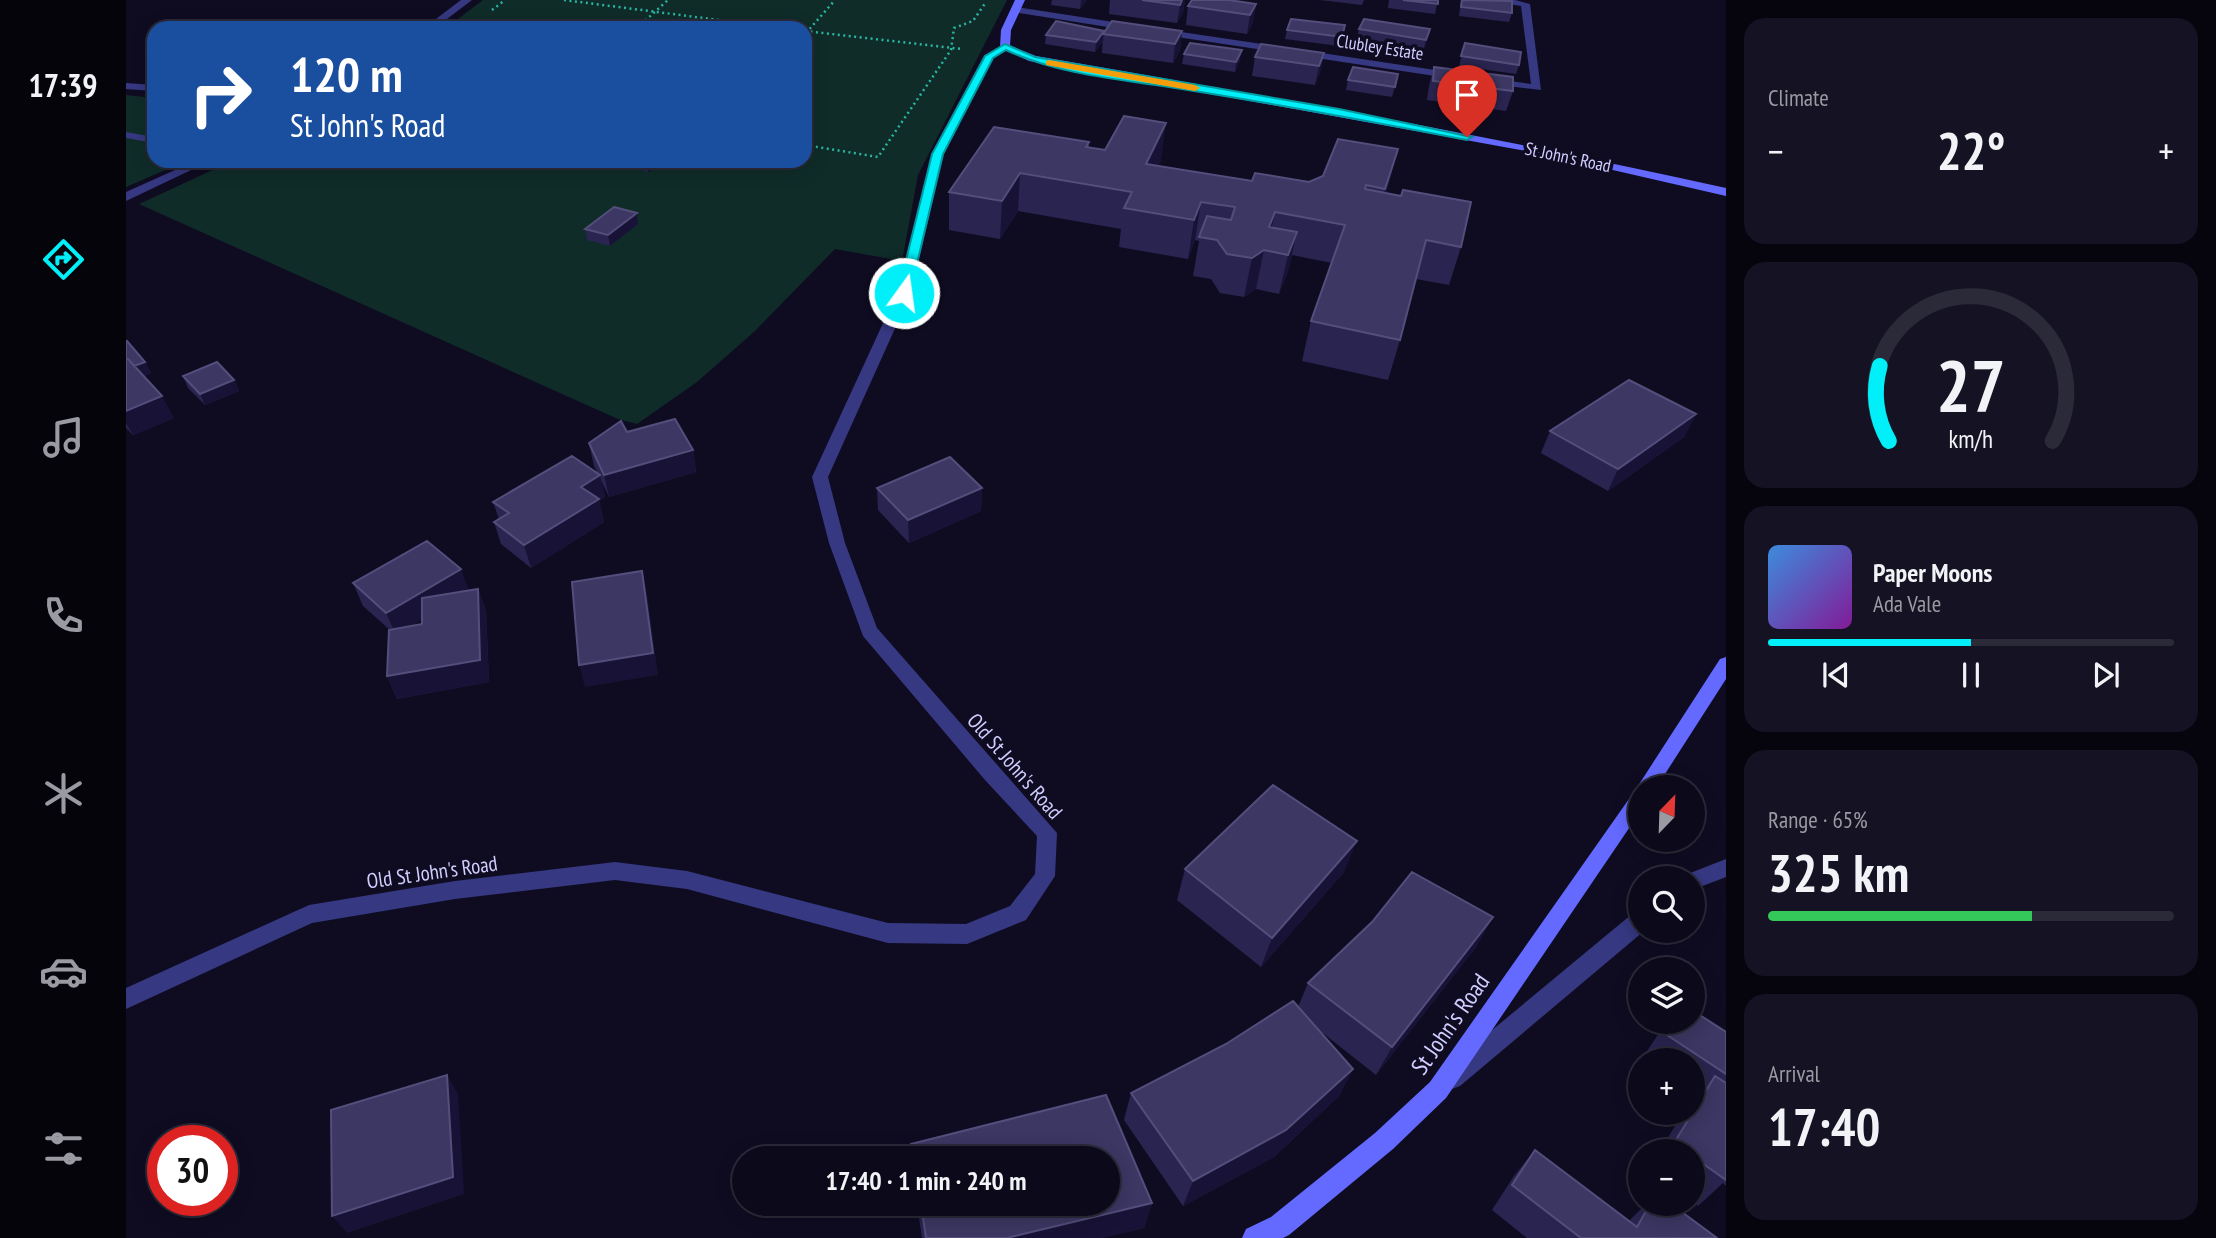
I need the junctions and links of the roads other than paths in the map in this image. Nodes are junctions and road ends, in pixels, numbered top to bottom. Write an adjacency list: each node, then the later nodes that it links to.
1 (467, 0): 4 (street)
2 (1490, 0): 9 (street)
3 (1018, 5): 5 (street); 7 (main road)
4 (438, 21)
5 (1139, 29)
6 (1153, 31): 8 (street, Clubley Estate)
7 (1005, 47): 15 (main road, St John's Road); 23 (street, Old St John's Road)
8 (1468, 78)
9 (1482, 80)
10 (126, 86): 11 (street)
11 (147, 88)
12 (126, 135): 13 (street)
13 (147, 139)
14 (189, 168): 16 (street)
15 (1726, 192)
16 (126, 197)
17 (1726, 664): 18 (main road)
18 (1653, 775)
19 (1628, 813): 24 (main road, St John's Road)
20 (1726, 868): 21 (street)
21 (1705, 876)
22 (1628, 931): 24 (street)
23 (126, 999)
24 (1438, 1090): 25 (main road, St John's Road)
25 (1255, 1238)

